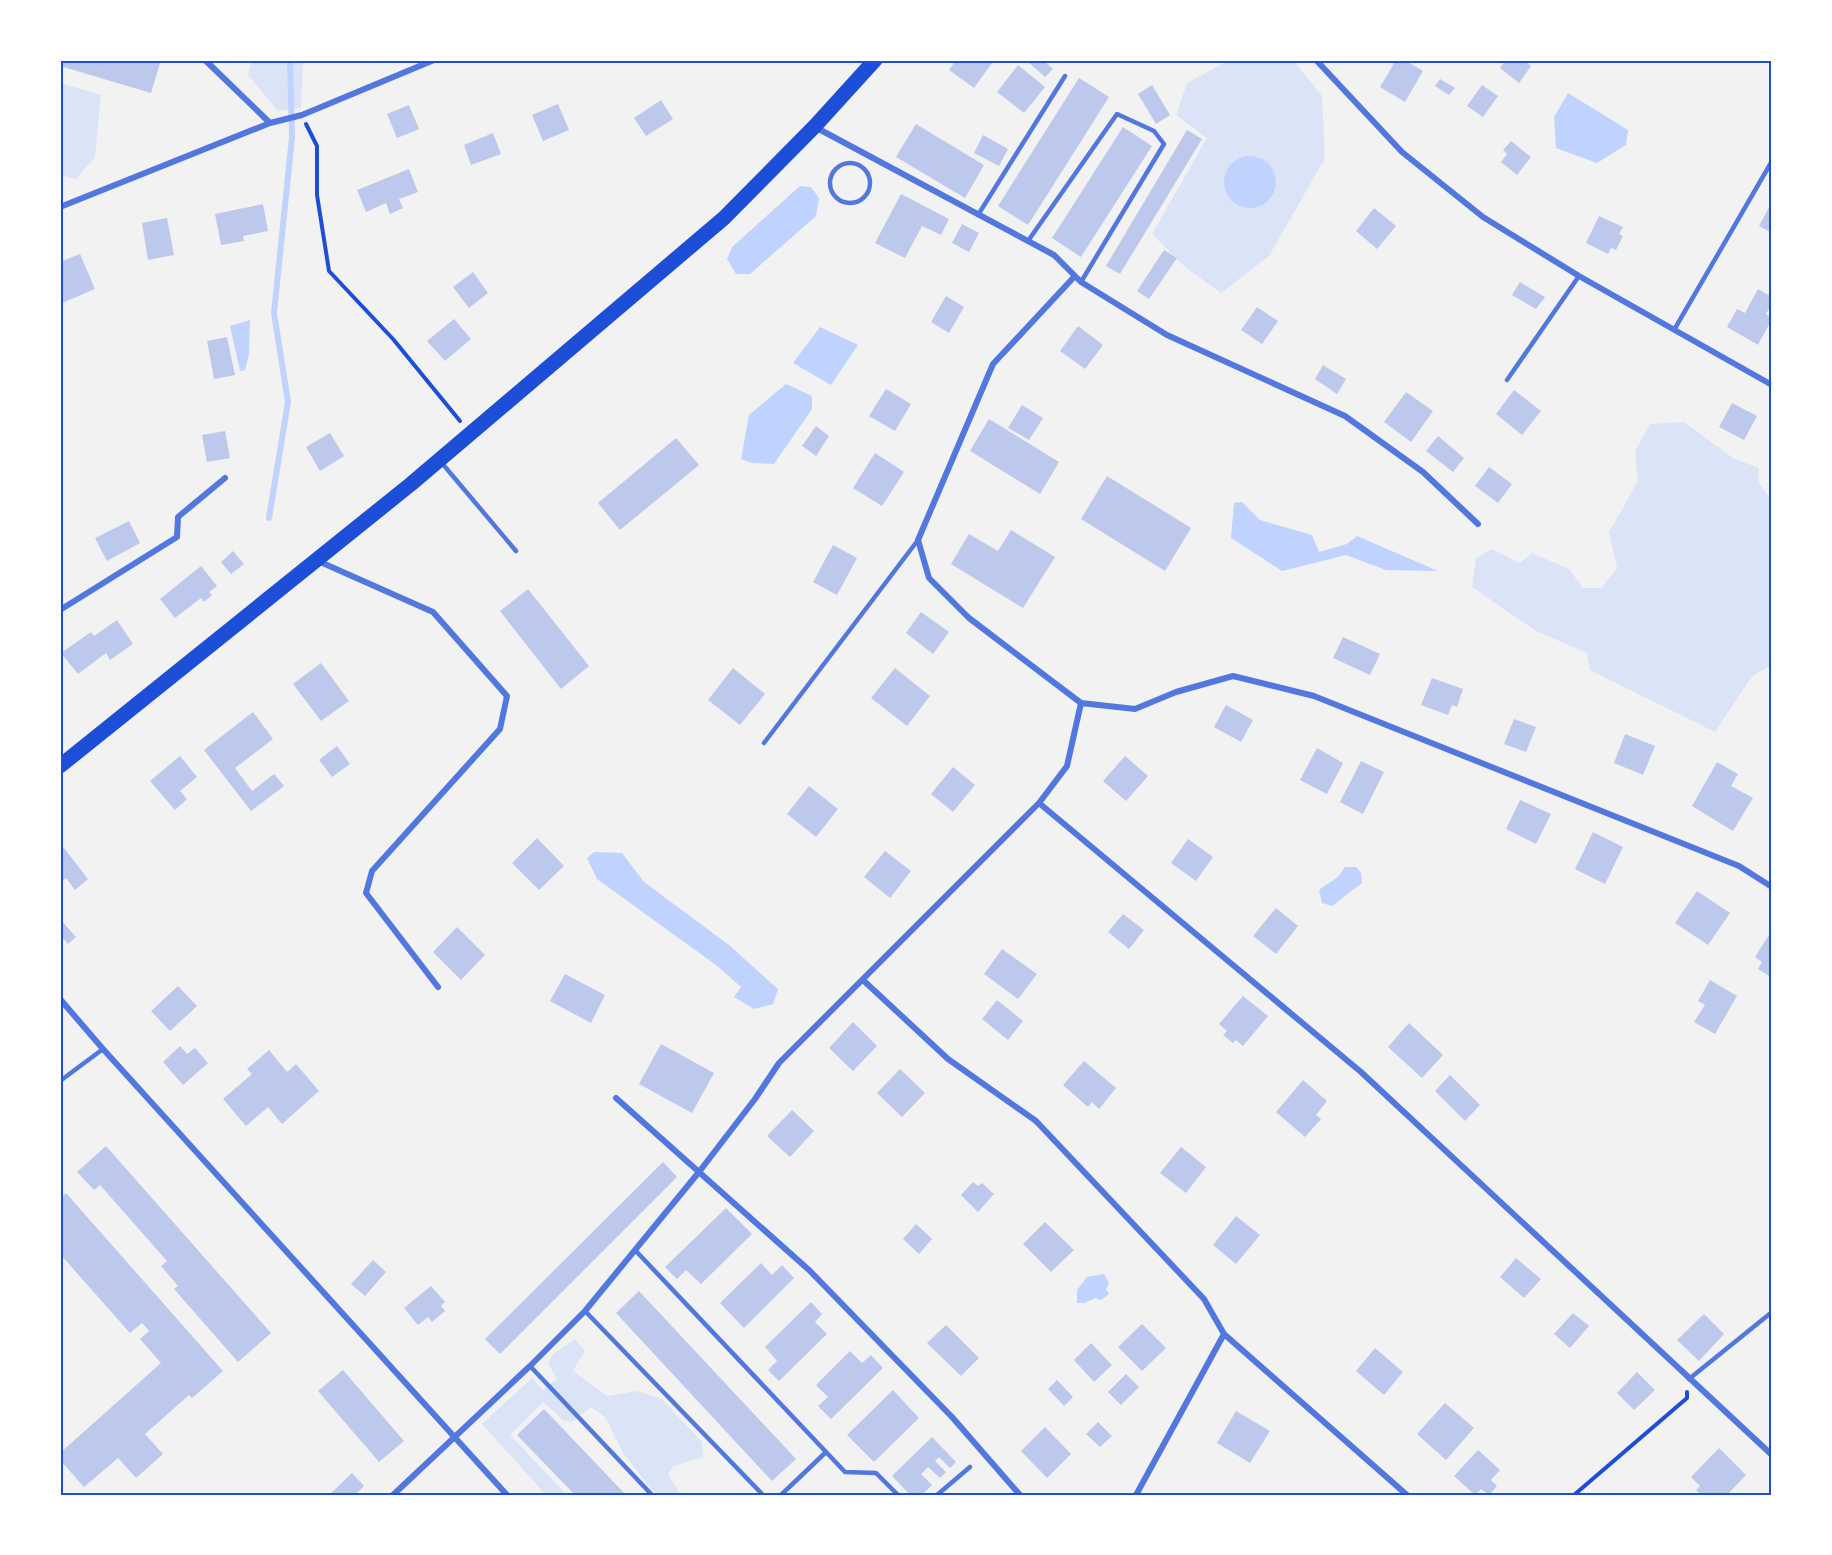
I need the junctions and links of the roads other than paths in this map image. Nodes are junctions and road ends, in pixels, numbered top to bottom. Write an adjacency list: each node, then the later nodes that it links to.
1 (205, 60): 6 (street)
2 (434, 60): 6 (street)
3 (875, 60): 7 (main road)
4 (1316, 60): 14 (street)
5 (1065, 76): 12 (lane)
6 (270, 123): 11 (street)
7 (815, 126): 8 (street); 20 (main road)
8 (866, 154): 10 (lane); 12 (street)
9 (1772, 160): 17 (lane)
10 (859, 166): 10 (lane)
11 (60, 207)
12 (978, 215): 13 (street)
13 (1028, 241): 15 (street); 16 (lane)
14 (1579, 276): 17 (street); 18 (lane)
15 (1074, 277): 16 (street); 23 (street)
16 (1081, 282): 22 (street)
17 (1674, 330): 19 (street)
18 (1507, 380)
19 (1772, 385)
20 (440, 460): 24 (lane); 25 (main road)
21 (225, 478): 26 (street)
22 (1478, 524)
23 (918, 540): 27 (street); 28 (lane)
24 (516, 551)
25 (317, 561): 29 (main road); 33 (street)
26 (60, 610)
27 (1081, 703): 30 (street); 31 (street)
28 (764, 742)
29 (60, 766)
30 (1039, 803): 32 (street); 44 (street)
31 (1772, 887)
32 (864, 981): 38 (street); 42 (street)
33 (438, 987)
34 (60, 999): 35 (street)
35 (103, 1049): 36 (lane); 45 (street)
36 (60, 1082)
37 (616, 1098): 38 (street)
38 (699, 1172): 39 (street); 56 (street)
39 (635, 1250): 40 (street); 46 (lane)
40 (585, 1311): 43 (street); 52 (lane)
41 (1772, 1312): 44 (lane)
42 (1224, 1334): 57 (street); 58 (street)
43 (530, 1366): 45 (street); 51 (lane)
44 (1689, 1379): 47 (street)
45 (454, 1437): 49 (street); 50 (street)
46 (825, 1453): 53 (lane); 54 (lane)
47 (1772, 1455)
48 (970, 1467): 55 (lane)
49 (393, 1495)
50 (507, 1495)
51 (652, 1495)
52 (763, 1495)
53 (781, 1495)
54 (898, 1495)
55 (937, 1495)
56 (1020, 1495)
57 (1136, 1495)
58 (1407, 1495)

